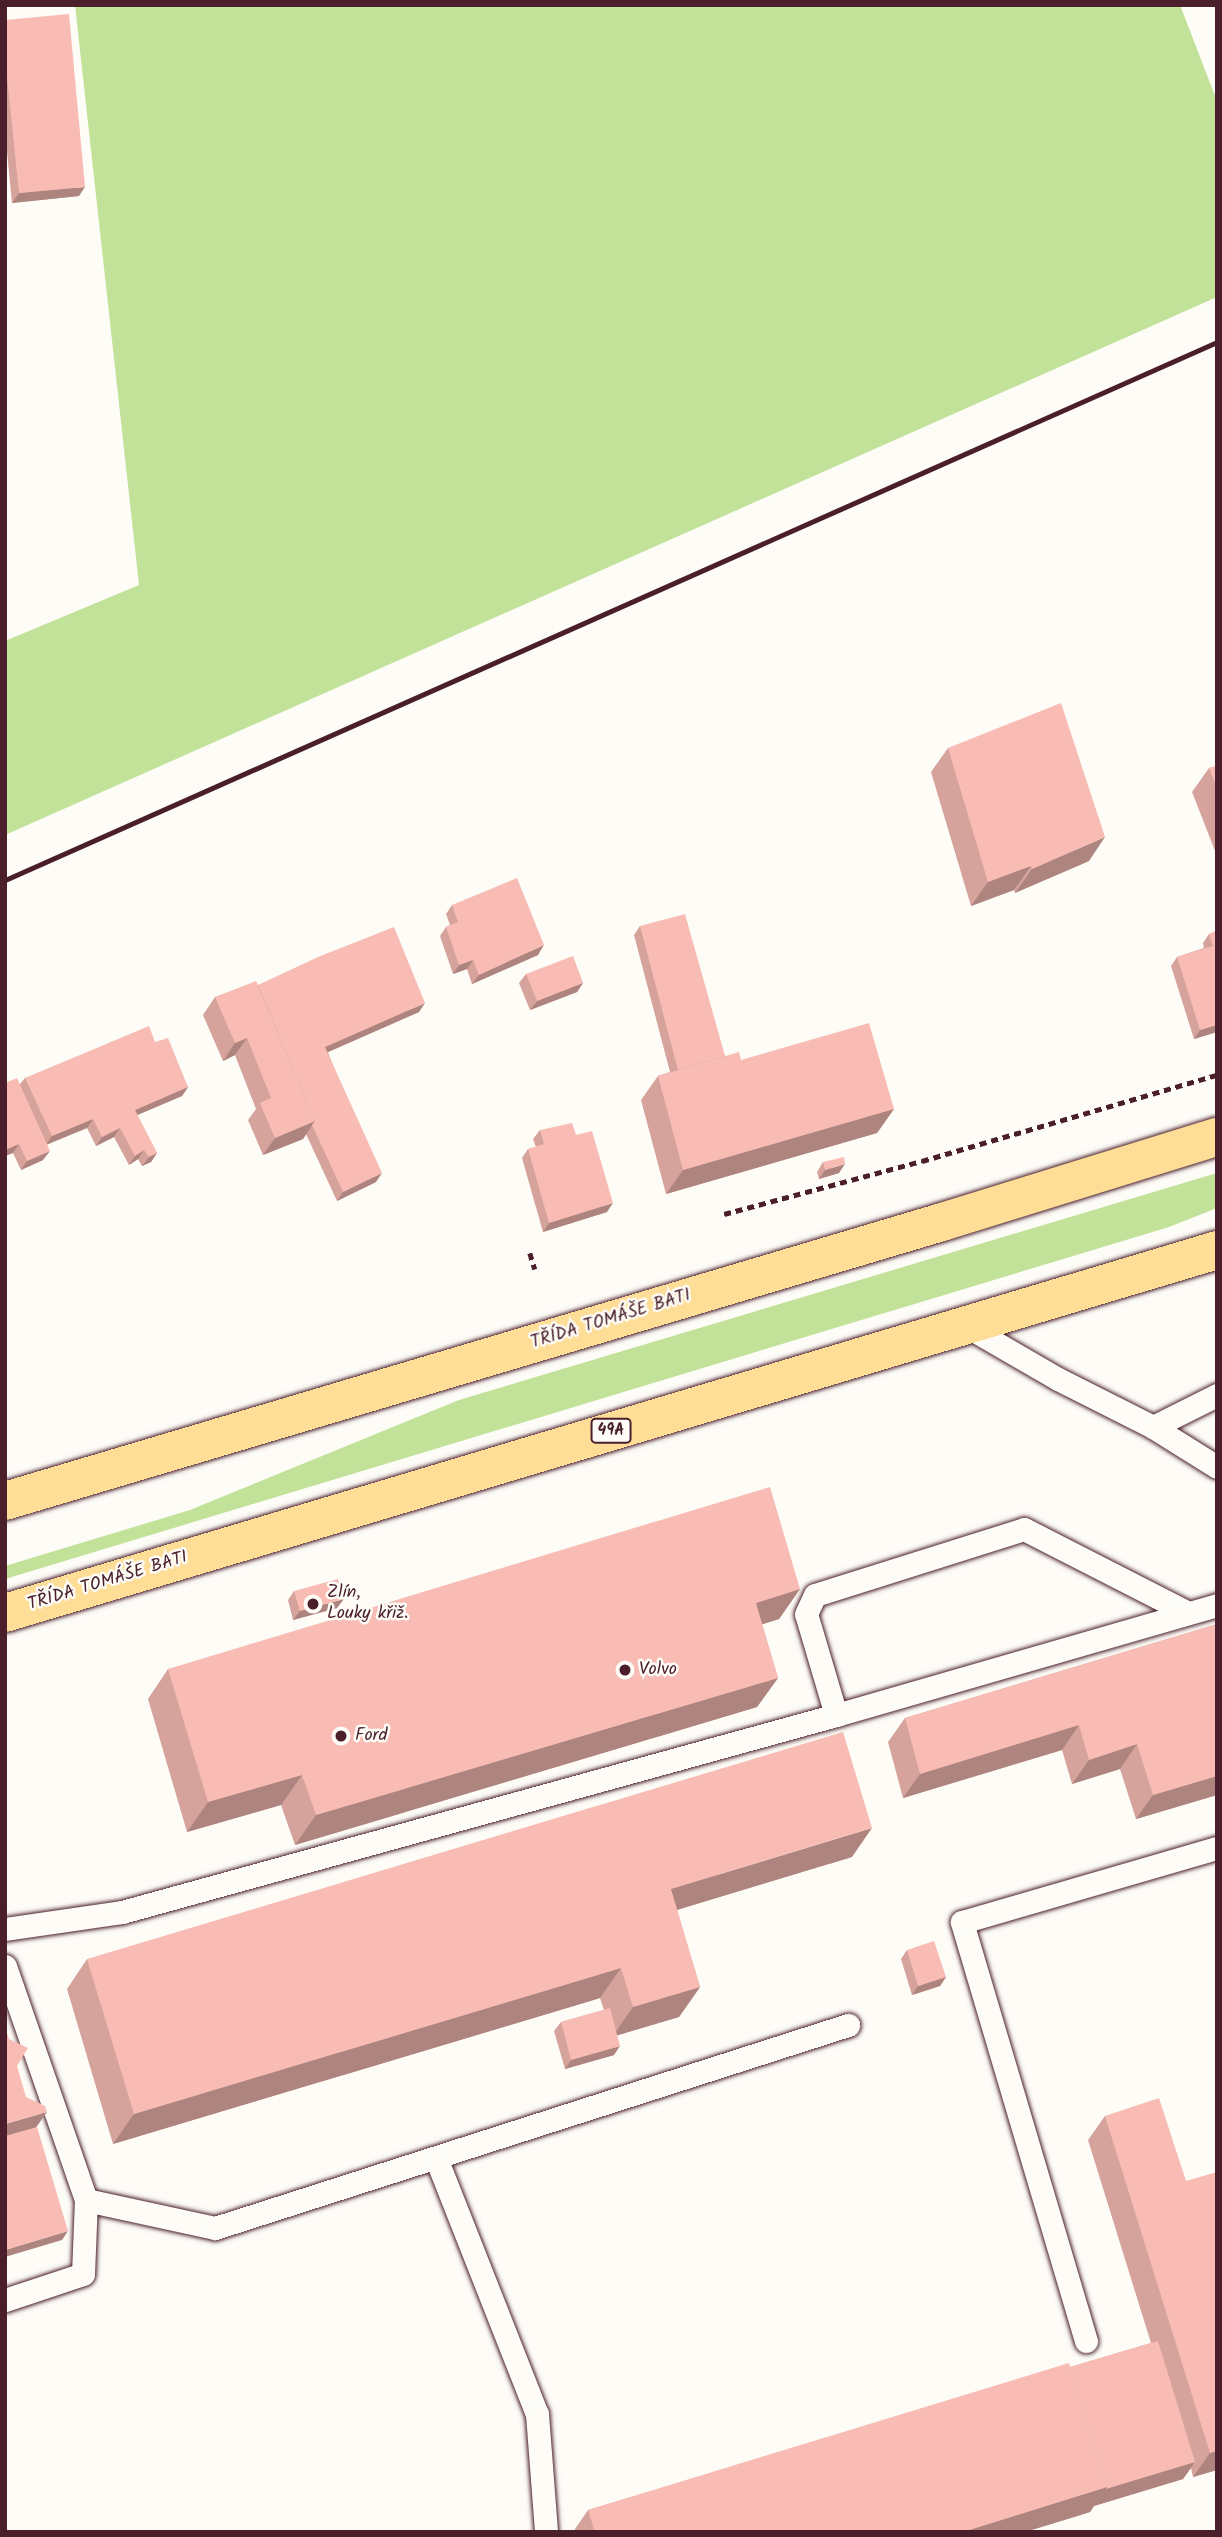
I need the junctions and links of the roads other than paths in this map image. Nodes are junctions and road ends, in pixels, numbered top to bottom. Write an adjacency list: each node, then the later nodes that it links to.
1 (1217, 1137): 7 (main road, TŘÍDA TOMÁŠE BATI)
2 (1217, 1250): 3 (main road, TŘÍDA TOMÁŠE BATI / 49A)
3 (963, 1324): 5 (lane); 9 (main road, TŘÍDA TOMÁŠE BATI / 49A)
4 (1217, 1395): 5 (lane)
5 (1153, 1427): 6 (lane)
6 (1217, 1466)
7 (5, 1501)
8 (1217, 1605): 10 (lane)
9 (5, 1613)
10 (1188, 1613): 11 (lane); 11 (lane)
11 (836, 1715): 13 (lane)
12 (1217, 1848): 19 (lane)
13 (5, 1929)
14 (5, 1966): 17 (lane)
15 (848, 2025): 16 (lane)
16 (436, 2158): 17 (lane); 20 (lane)
17 (86, 2200): 18 (lane)
18 (5, 2300)
19 (1086, 2341)
20 (546, 2532)

